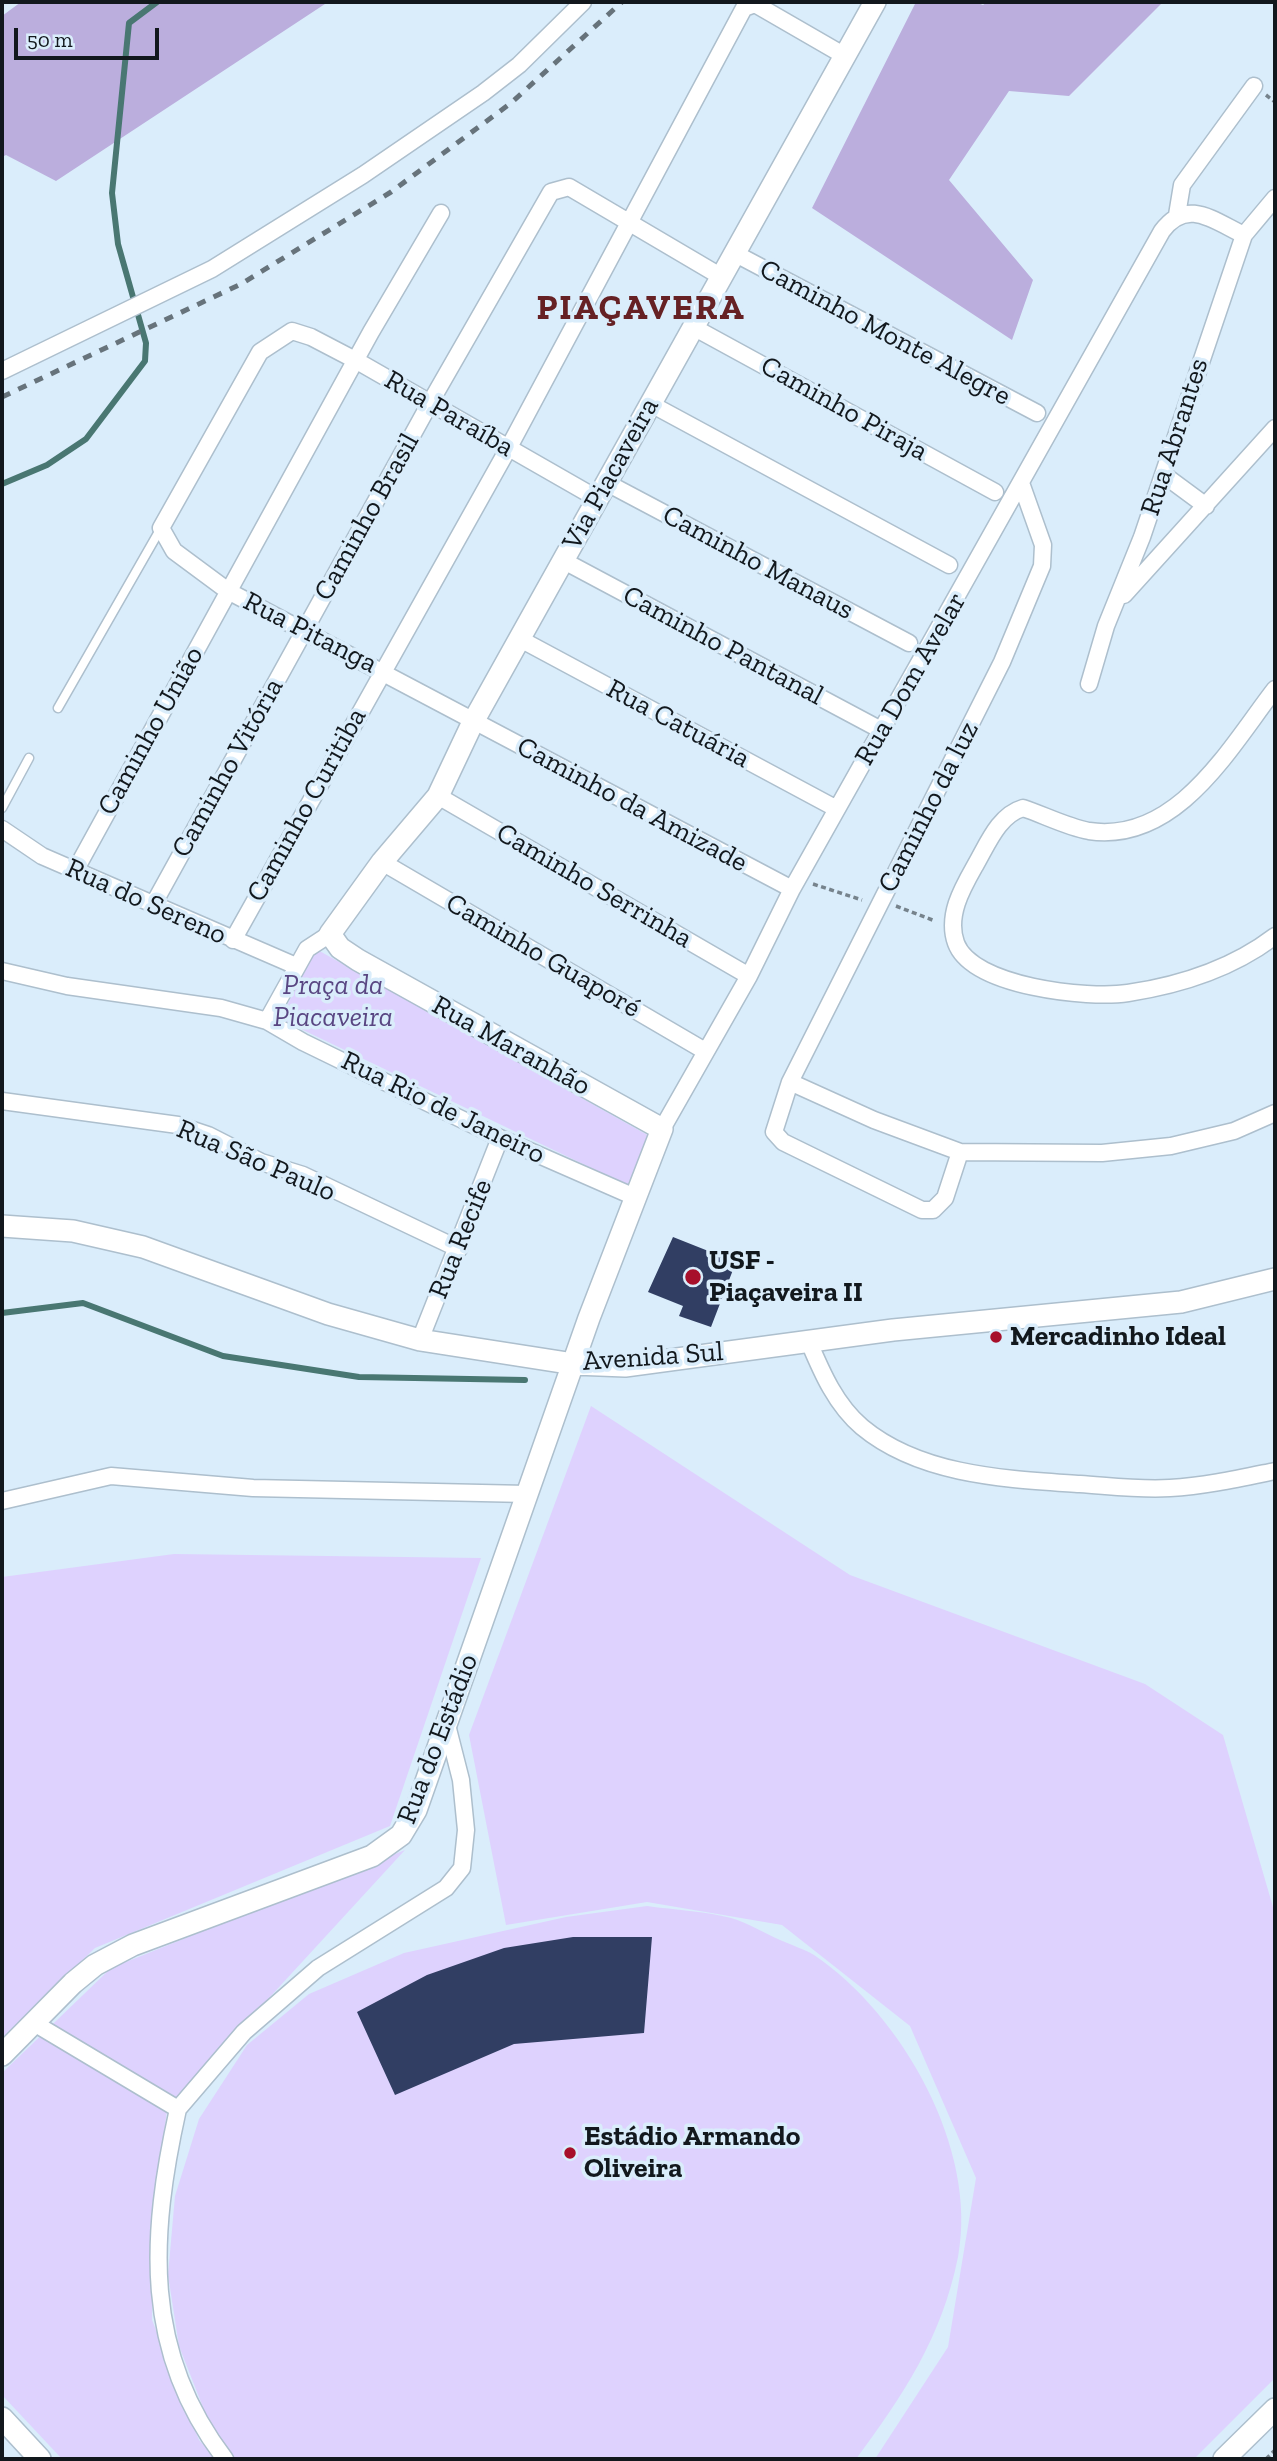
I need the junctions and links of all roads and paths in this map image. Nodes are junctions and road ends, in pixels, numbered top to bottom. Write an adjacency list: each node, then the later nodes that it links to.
1 (583, 2): 14 (street)
2 (875, 2): 3 (street, Via Piacaveira)
3 (845, 56): 8 (street, Caminho Curitiba); 10 (street, Via Piacaveira)
4 (1254, 86): 7 (street)
5 (1275, 198): 9 (street, Rua Abrantes)
6 (441, 213): 13 (street, Caminho União)
7 (1177, 215): 9 (street); 21 (street, Rua Dom Avelar)
8 (631, 223): 11 (street); 15 (street, Caminho Brasil); 19 (street, Caminho Curitiba)
9 (1244, 235): 20 (street, Rua Abrantes)
10 (734, 253): 11 (street, Via Piacaveira); 17 (street, Caminho Monte Alegre)
11 (720, 276): 12 (street, Via Piacaveira)
12 (693, 327): 16 (street, Via Piacaveira); 23 (street, Caminho Piraja)
13 (357, 361): 15 (street, Rua Paraíba); 25 (street, Rua Paraíba); 28 (street, Caminho União)
14 (2, 371)
15 (430, 403): 19 (street, Rua Paraíba); 30 (street, Caminho Brasil)
16 (649, 403): 22 (street, Via Piacaveira); 27 (street)
17 (1037, 413)
18 (1275, 428): 24 (street)
19 (508, 449): 22 (street, Rua Paraíba); 33 (street, Caminho Curitiba)
20 (1164, 475): 24 (street); 29 (street, Rua Abrantes)
21 (1021, 483): 38 (street, Rua Dom Avelar); 58 (street, Caminho da luz)
22 (603, 491): 26 (street, Via Piacaveira); 32 (street, Caminho Manaus)
23 (995, 492)
24 (1206, 506): 29 (street)
25 (161, 527): 28 (street, Rua Pitanga); 36 (lane)
26 (564, 561): 31 (street, Via Piacaveira); 38 (street, Caminho Pantanal)
27 (949, 565)
28 (228, 591): 30 (street, Rua Pitanga); 45 (street, Caminho União)
29 (1117, 602): 34 (street, Rua Abrantes)
30 (303, 631): 33 (street, Rua Pitanga); 49 (street, Caminho Vitória)
31 (520, 639): 37 (street, Via Piacaveira); 42 (street, Rua Catuária)
32 (909, 643)
33 (383, 670): 37 (street, Rua Pitanga); 52 (street, Caminho Curitiba)
34 (1089, 684)
35 (1275, 689): 51 (street)
36 (58, 708)
37 (473, 722): 40 (street, Via Piacaveira); 48 (street, Caminho da Amizade)
38 (881, 730): 42 (street, Rua Dom Avelar)
39 (29, 758): 41 (lane)
40 (438, 796): 44 (street, Via Piacaveira); 55 (street, Caminho Serrinha)
41 (2, 808)
42 (837, 809): 48 (street, Rua Dom Avelar)
43 (2, 829): 45 (street, Rua do Sereno)
44 (382, 862): 50 (street, Via Piacaveira); 57 (street, Caminho Guaporé)
45 (75, 871): 49 (street, Rua do Sereno)
46 (809, 884): 47 (path)
47 (831, 888)
48 (792, 889): 55 (street, Rua Dom Avelar)
49 (153, 905): 52 (street, Rua do Sereno)
50 (330, 934): 53 (street); 61 (street, Rua Maranhão)
51 (1275, 936)
52 (233, 940): 53 (street, Rua do Sereno)
53 (296, 966): 56 (street)
54 (2, 971): 56 (street, Rua Rio de Janeiro)
55 (749, 976): 57 (street, Rua Dom Avelar)
56 (267, 1021): 62 (street, Rua Rio de Janeiro)
57 (705, 1051): 61 (street, Rua Dom Avelar)
58 (790, 1082): 63 (street); 63 (street, Caminho da luz)
59 (2, 1101): 66 (street, Rua São Paulo)
60 (1275, 1113): 63 (street)
61 (662, 1129): 64 (street, Rua do Estádio)
62 (500, 1138): 64 (street, Rua Rio de Janeiro); 66 (street, Rua Recife)
63 (960, 1152)
64 (637, 1198): 70 (street, Rua do Estádio)
65 (2, 1226): 68 (street, Avenida Sul)
66 (459, 1249): 68 (street, Rua Recife)
67 (1275, 1279): 69 (street, Avenida Sul)
68 (420, 1340): 70 (street, Avenida Sul)
69 (809, 1342): 70 (street, Avenida Sul); 71 (street)
70 (574, 1364): 72 (street, Rua do Estádio)
71 (1275, 1471)
72 (527, 1494): 73 (street); 74 (street, Rua do Estádio)
73 (2, 1501)
74 (447, 1725): 75 (street, Rua do Estádio); 77 (street)
75 (34, 2023): 76 (street, Rua do Estádio); 77 (street)
76 (2, 2055)
77 (178, 2109): 82 (street)
78 (1275, 2409): 83 (street)
79 (2, 2418): 81 (street)
80 (1275, 2450): 84 (path)
81 (40, 2459)
82 (225, 2459)
83 (1224, 2459)
84 (1266, 2459)

